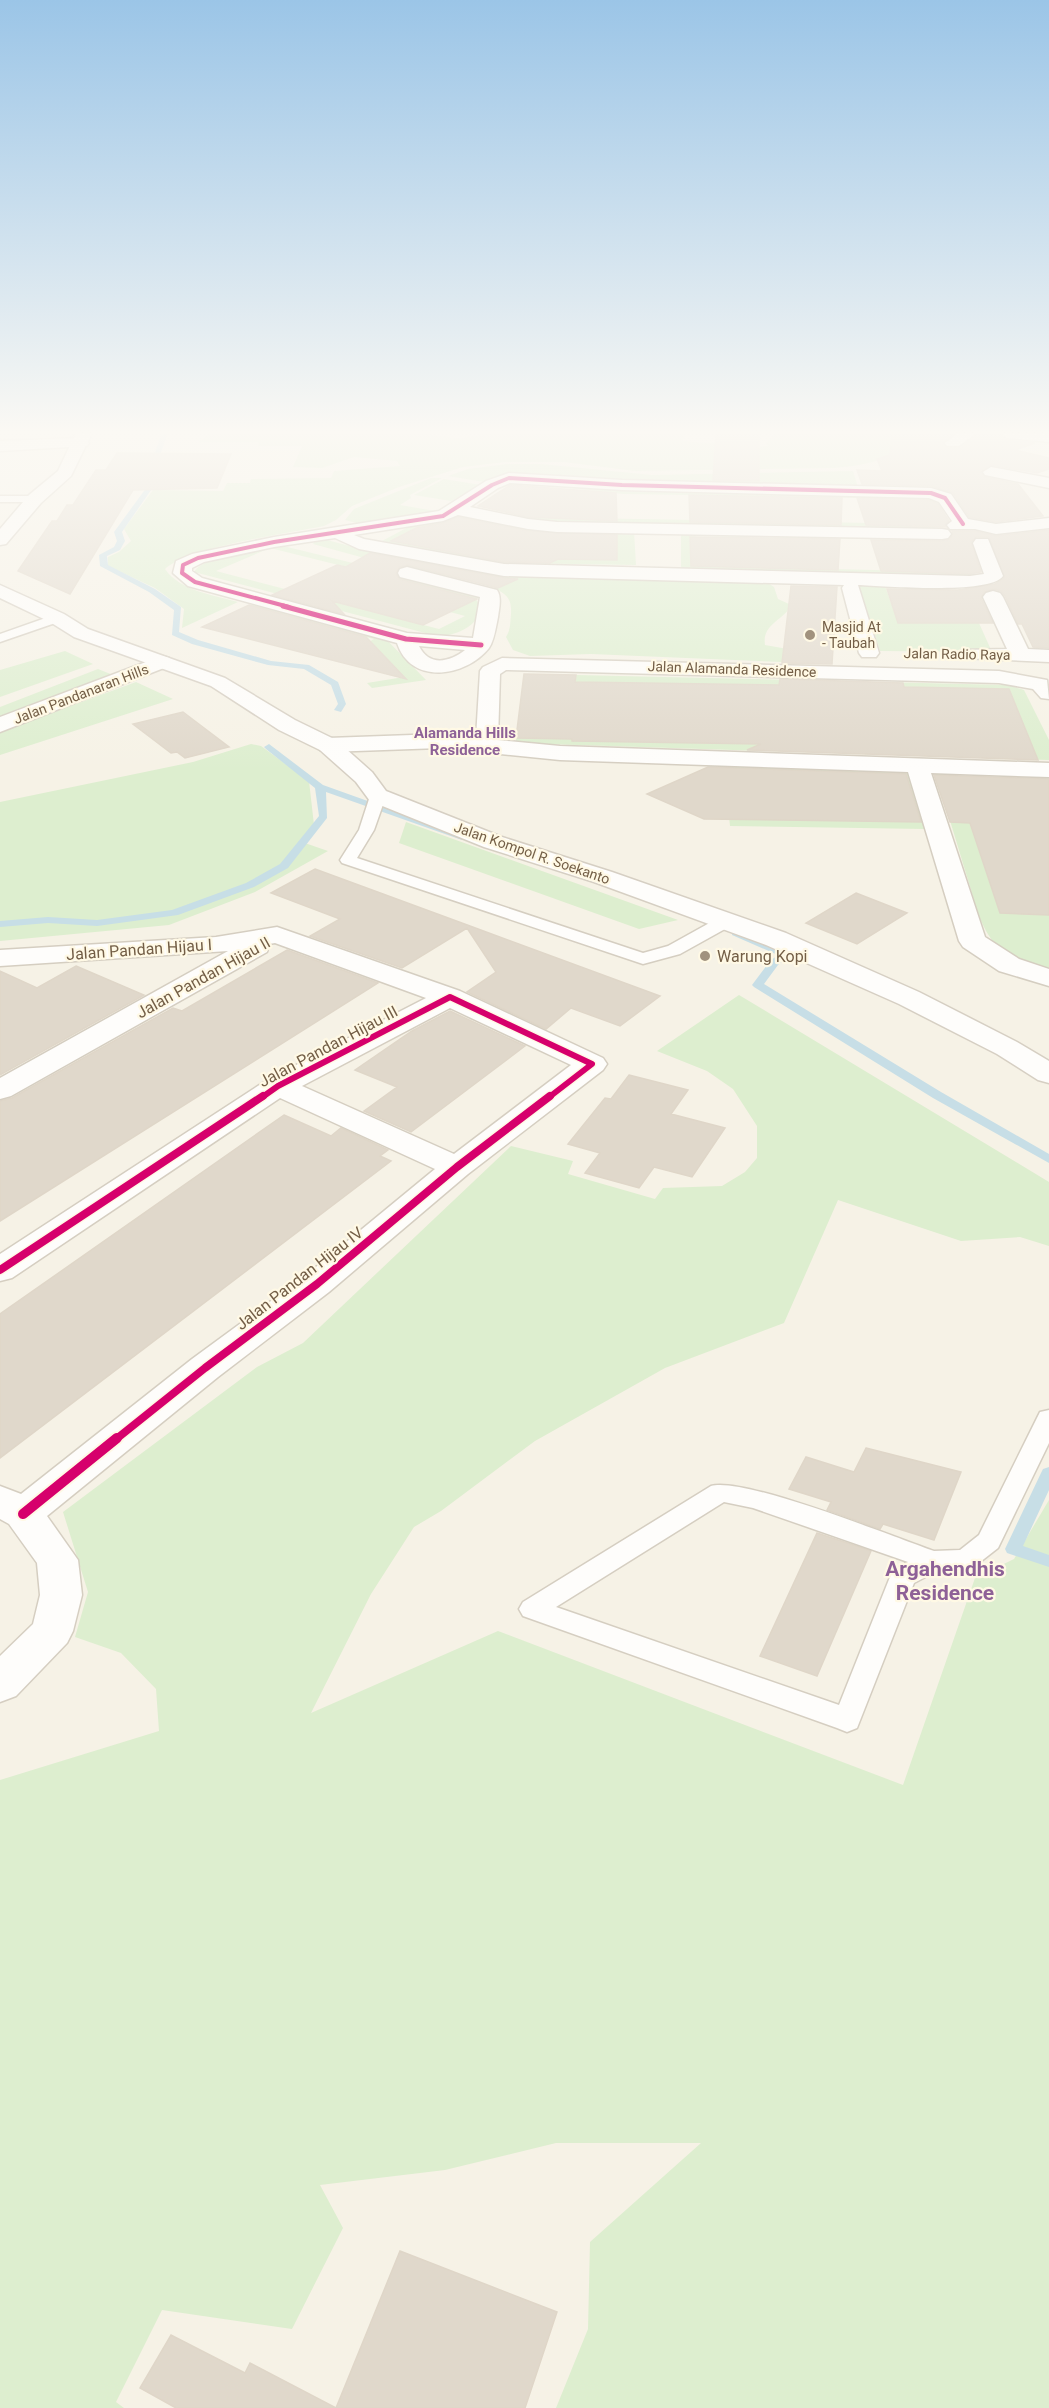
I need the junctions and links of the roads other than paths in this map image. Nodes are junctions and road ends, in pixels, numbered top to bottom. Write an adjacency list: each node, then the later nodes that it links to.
1 (258, 545): 9 (street)
2 (288, 545): 6 (street)
3 (367, 545): 10 (street)
4 (652, 545): 10 (street)
5 (983, 545): 10 (street)
6 (321, 553)
7 (344, 558): 8 (street)
8 (367, 564)
9 (390, 569)
10 (657, 574)
11 (851, 588): 17 (street)
12 (0, 591): 14 (street, Jalan Kompol R. Soekanto)
13 (993, 597): 20 (street)
14 (57, 618): 15 (lane); 16 (street, Jalan Kompol R. Soekanto)
15 (0, 638)
16 (134, 652): 22 (street, Jalan Kompol R. Soekanto); 23 (street, Jalan Pandanaran Hills)
17 (869, 653): 18 (street, Jalan Radio Raya); 24 (street, Jalan Radio Raya)
18 (892, 653)
19 (950, 654): 20 (street, Jalan Radio Raya)
20 (1020, 655): 21 (street, Jalan Radio Raya)
21 (1049, 656)
22 (162, 662): 26 (street, Jalan Pandanaran Hills); 27 (street, Jalan Kompol R. Soekanto)
23 (100, 664)
24 (1049, 664)
25 (1049, 693): 28 (street, Jalan Alamanda Residence)
26 (0, 725)
27 (328, 745): 28 (street); 31 (street, Jalan Kompol R. Soekanto)
28 (487, 747): 29 (street)
29 (917, 765): 30 (street); 35 (street)
30 (1049, 770)
31 (376, 805): 32 (street, Jalan Kompol R. Soekanto); 32 (lane)
32 (719, 925): 37 (street, Jalan Kompol R. Soekanto)
33 (277, 935): 34 (street, Jalan Pandan Hijau I); 36 (street, Jalan Pandan Hijau II); 39 (street, Jalan Pandan Hijau II)
34 (0, 958)
35 (1049, 978)
36 (450, 997): 38 (street, Jalan Pandan Hijau III); 40 (street, Jalan Pandan Hijau IV)
37 (1049, 1074)
38 (278, 1086): 40 (street); 41 (street, Jalan Pandan Hijau III)
39 (0, 1090)
40 (457, 1167): 43 (street, Jalan Pandan Hijau IV)
41 (0, 1270)
42 (1049, 1418): 44 (lane)
43 (11, 1507): 45 (street)
44 (933, 1561): 44 (lane)
45 (0, 1684)

